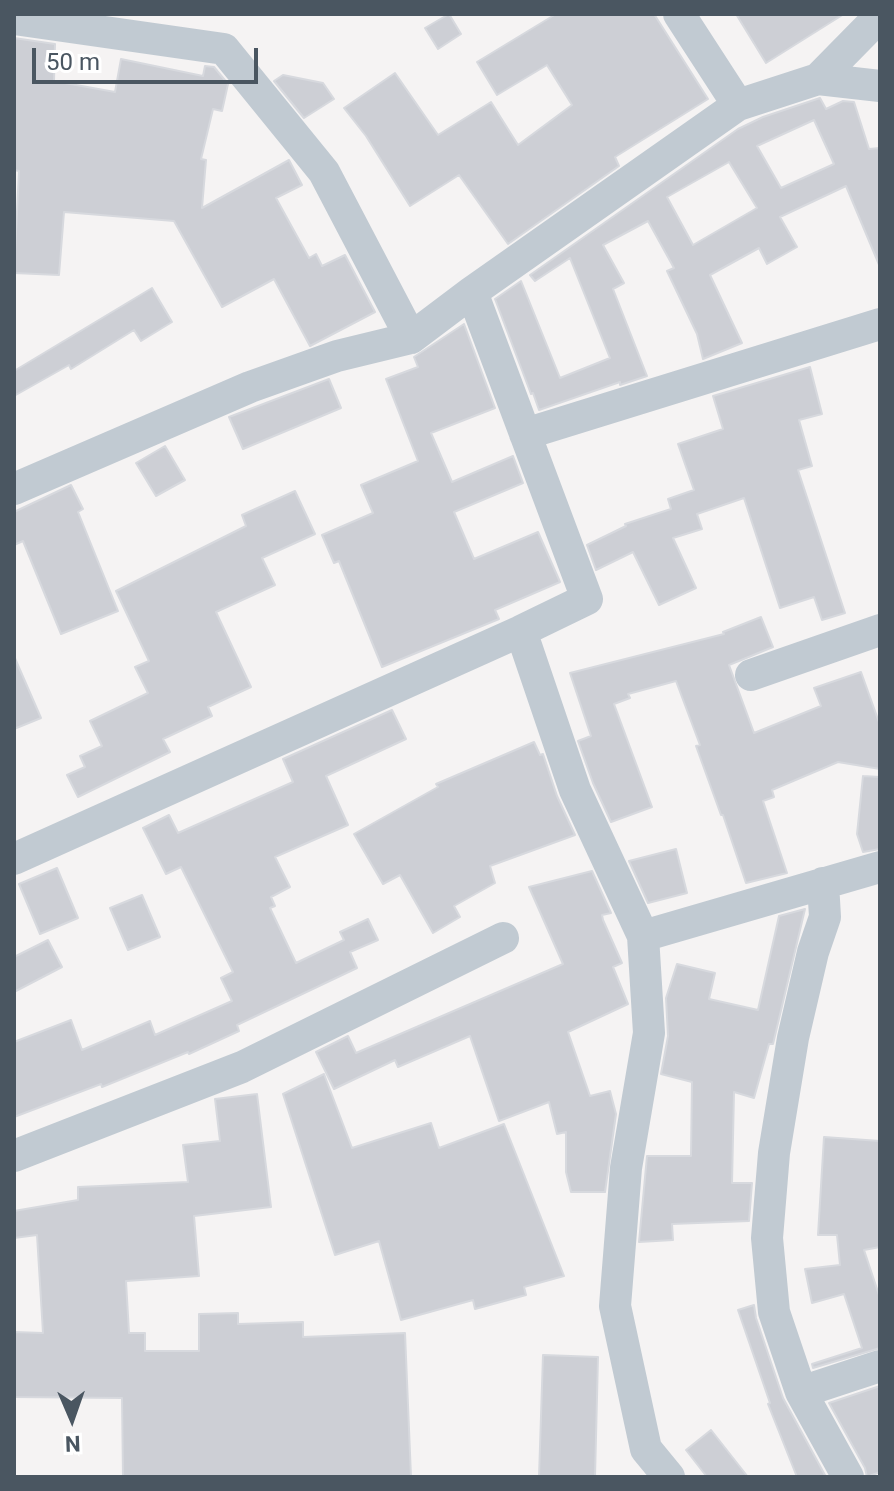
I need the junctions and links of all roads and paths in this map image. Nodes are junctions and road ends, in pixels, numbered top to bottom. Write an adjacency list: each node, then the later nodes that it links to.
1 (679, 14): 6 (street)
2 (880, 16): 4 (street)
3 (14, 19): 9 (street)
4 (818, 79): 5 (street); 6 (street)
5 (880, 86)
6 (738, 105): 7 (street)
7 (472, 292): 9 (street); 10 (street)
8 (880, 324): 10 (street)
9 (411, 338): 11 (street)
10 (525, 434): 13 (street)
11 (14, 489)
12 (880, 630): 14 (street)
13 (521, 631): 15 (street); 18 (street)
14 (751, 675)
15 (14, 859)
16 (880, 867): 17 (street)
17 (823, 883): 18 (street); 22 (street)
18 (643, 936): 23 (street)
19 (503, 938): 20 (street)
20 (14, 1156)
21 (880, 1366): 22 (street)
22 (801, 1392): 24 (street)
23 (669, 1477)
24 (848, 1477)

